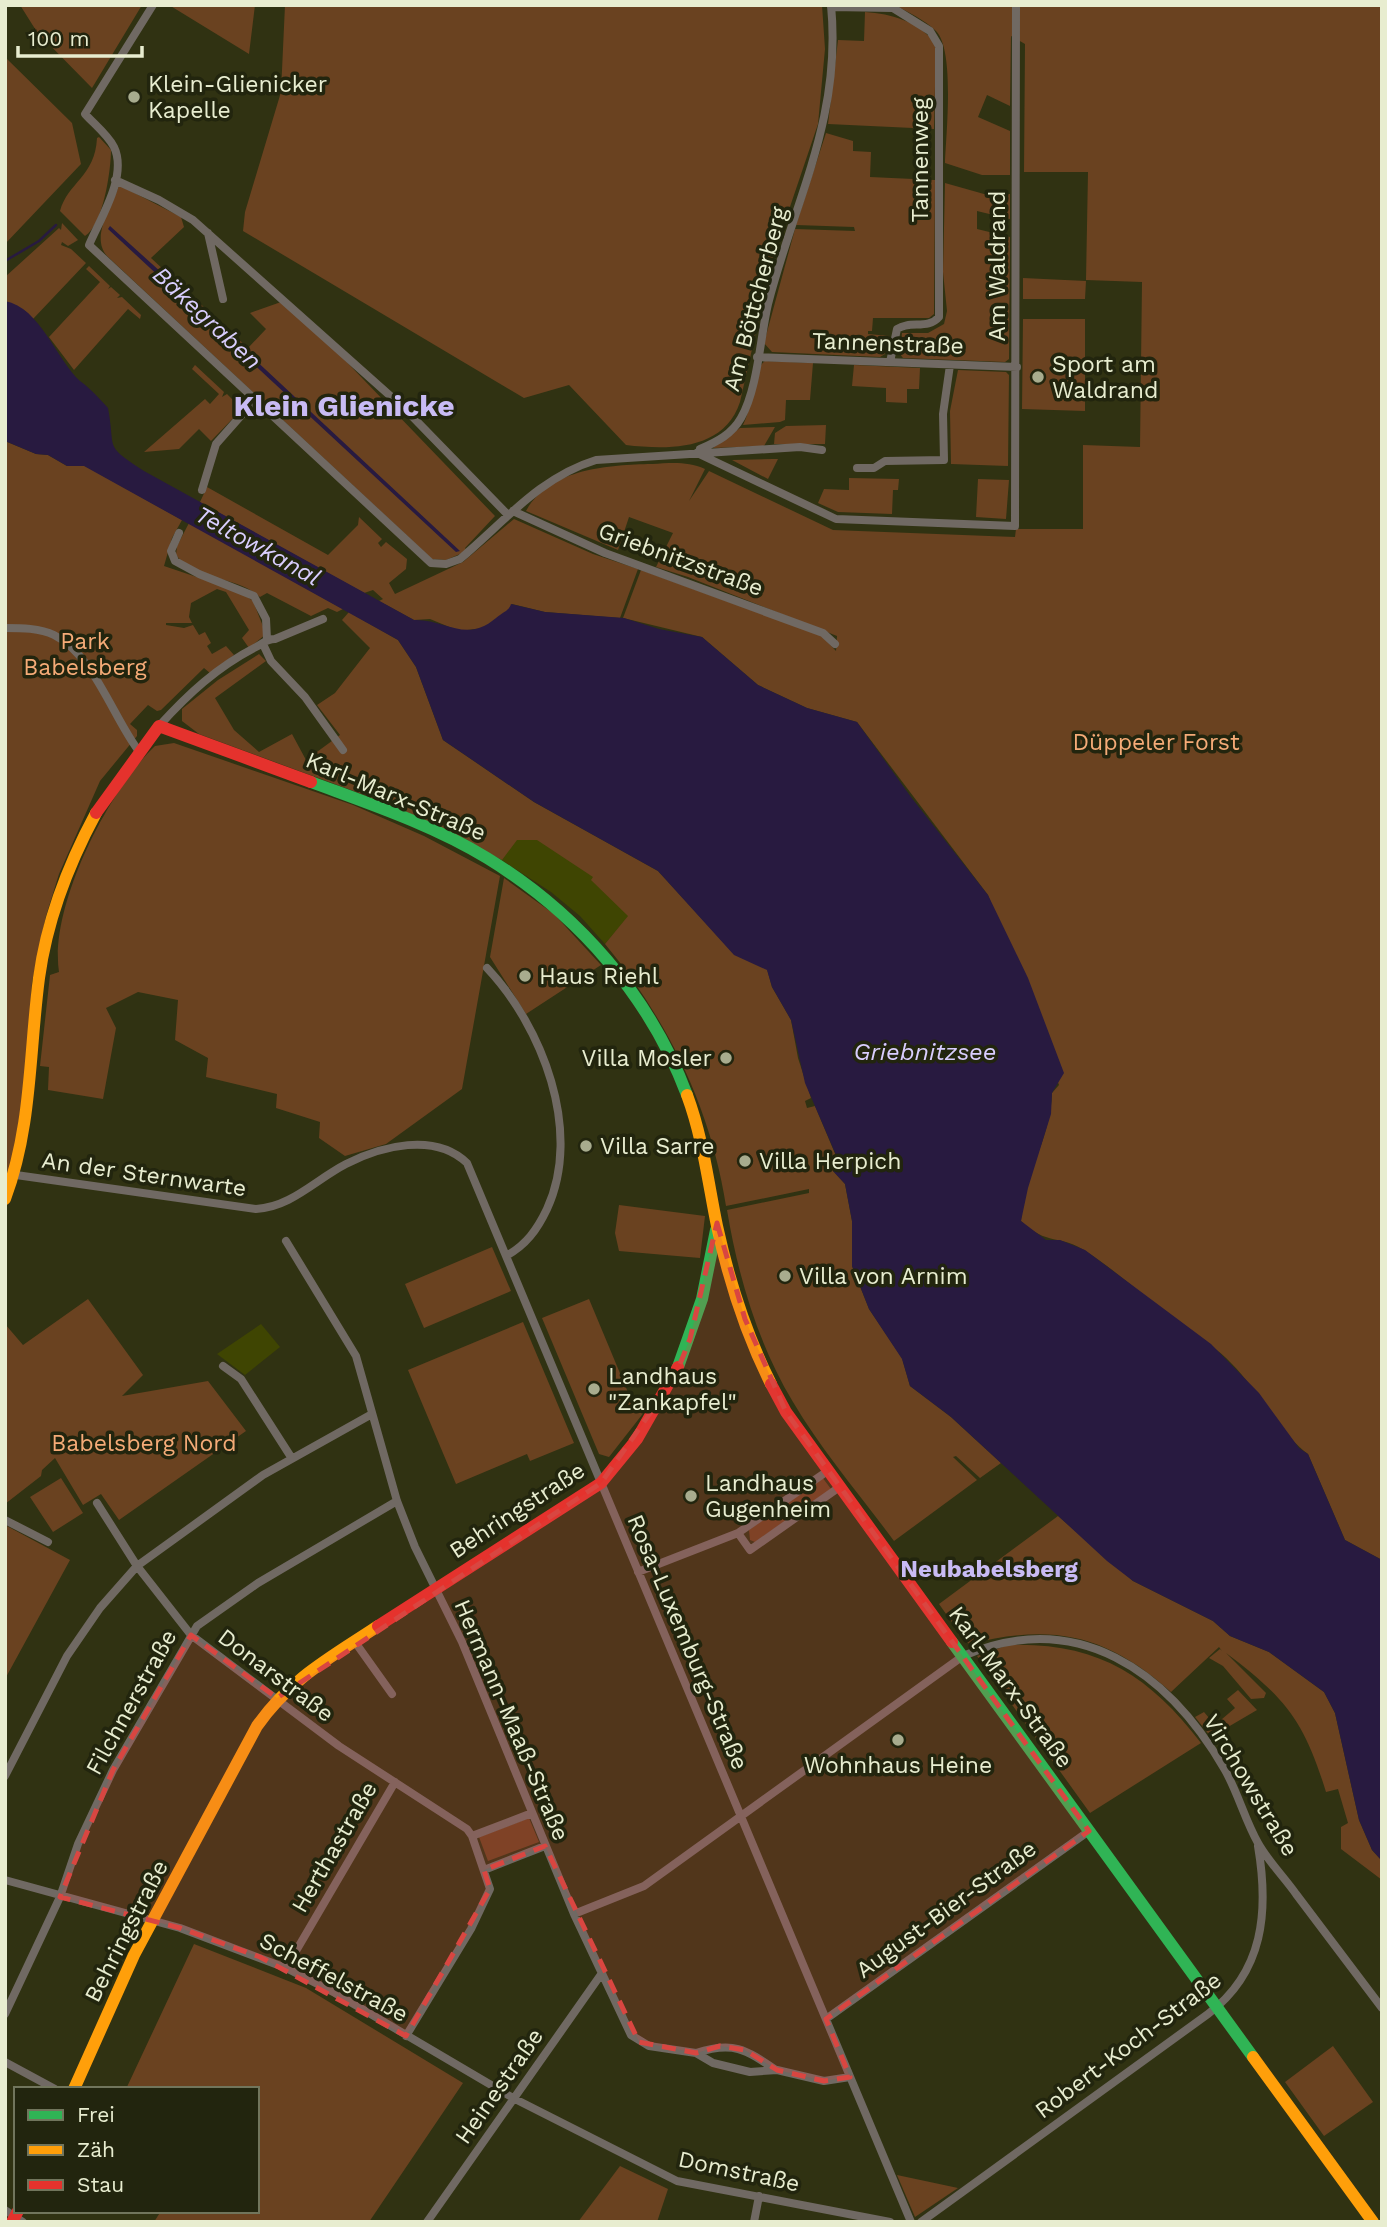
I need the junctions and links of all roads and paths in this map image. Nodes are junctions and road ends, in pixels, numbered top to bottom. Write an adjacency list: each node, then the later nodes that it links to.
1 (153, 5): 4 (street)
2 (1016, 5): 10 (street, Am Waldrand)
3 (831, 6): 7 (street, Am Böttcherberg); 8 (street, Tannenweg)
4 (115, 180): 5 (street); 11 (street)
5 (208, 233): 6 (street); 16 (street)
6 (223, 299)
7 (757, 357): 8 (street, Tannenstraße); 13 (street, Am Böttcherberg)
8 (890, 362): 9 (street, Tannenstraße)
9 (950, 365): 10 (street, Tannenstraße); 14 (street)
10 (1017, 367): 13 (street, Am Waldrand)
11 (254, 401): 15 (street); 16 (street)
12 (822, 450): 13 (street)
13 (694, 452): 16 (street)
14 (857, 468)
15 (202, 490)
16 (511, 513): 21 (street, Griebnitzstraße)
17 (179, 533): 20 (street)
18 (323, 619): 20 (street)
19 (5, 628): 23 (street)
20 (265, 642): 22 (street); 24 (street)
21 (835, 644)
22 (159, 726): 23 (street); 29 (street, Karl-Marx-Straße)
23 (138, 750): 27 (street)
24 (343, 750)
25 (487, 968): 31 (street)
26 (379, 1152): 27 (street, An der Sternwarte); 31 (street, Rosa-Luxemburg-Straße)
27 (16, 1175): 28 (street)
28 (5, 1199)
29 (717, 1223): 35 (street, Karl-Marx-Straße); 36 (street, Behringstraße)
30 (286, 1241): 33 (street, Hermann-Maaß-Straße)
31 (506, 1255): 36 (street, Rosa-Luxemburg-Straße)
32 (223, 1366): 34 (street)
33 (372, 1414): 34 (street); 38 (street, Hermann-Maaß-Straße)
34 (291, 1457): 43 (street)
35 (829, 1470): 37 (street, Karl-Marx-Straße); 41 (street)
36 (601, 1483): 44 (street, Rosa-Luxemburg-Straße); 45 (street, Behringstraße)
37 (841, 1486): 41 (street); 48 (street, Karl-Marx-Straße)
38 (397, 1501): 45 (street, Hermann-Maaß-Straße); 46 (street, Filchnerstraße)
39 (97, 1503): 43 (street, Donarstraße)
40 (5, 1520): 42 (street)
41 (738, 1533): 44 (street)
42 (48, 1542)
43 (137, 1566): 46 (street, Donarstraße); 51 (street)
44 (638, 1572): 54 (street, Rosa-Luxemburg-Straße)
45 (435, 1589): 47 (street, Behringstraße); 53 (street, Hermann-Maaß-Straße)
46 (191, 1635): 50 (street, Donarstraße); 61 (street, Filchnerstraße)
47 (355, 1642): 49 (street); 50 (street, Behringstraße)
48 (963, 1656): 54 (street, Virchowstraße); 55 (street, Karl-Marx-Straße); 57 (street, Virchowstraße)
49 (392, 1694)
50 (277, 1698): 52 (street, Donarstraße); 63 (street, Behringstraße)
51 (5, 1776)
52 (395, 1782): 56 (street, Donarstraße); 64 (street, Herthastraße)
53 (532, 1813): 56 (street); 58 (street, Hermann-Maaß-Straße)
54 (741, 1817): 62 (street, Virchowstraße); 69 (street, Rosa-Luxemburg-Straße)
55 (1089, 1830): 66 (street, Karl-Marx-Straße); 69 (street, August-Bier-Straße)
56 (471, 1836): 59 (street)
57 (1258, 1843): 66 (street, Robert-Koch-Straße); 67 (street, Virchowstraße)
58 (545, 1846): 59 (street); 62 (street, Hermann-Maaß-Straße)
59 (484, 1870): 70 (street)
60 (5, 1880): 61 (street, Scheffelstraße)
61 (60, 1897): 63 (street, Scheffelstraße); 68 (street, Filchnerstraße)
62 (574, 1914): 65 (street, Hermann-Maaß-Straße)
63 (152, 1921): 64 (street, Scheffelstraße); 76 (street, Behringstraße)
64 (286, 1968): 70 (street, Scheffelstraße)
65 (602, 1973): 71 (street, Hermann-Maaß-Straße); 77 (street, Heinestraße)
66 (1217, 2007): 83 (street, Robert-Koch-Straße); 84 (street, Karl-Marx-Straße)
67 (1382, 2008)
68 (5, 2014)
69 (826, 2019): 74 (street, Rosa-Luxemburg-Straße)
70 (406, 2036): 77 (street, Scheffelstraße)
71 (696, 2053): 73 (street, Hermann-Maaß-Straße); 73 (street, Hermann-Maaß-Straße)
72 (5, 2062): 75 (street)
73 (777, 2070): 74 (street, Hermann-Maaß-Straße)
74 (850, 2077): 82 (street, Rosa-Luxemburg-Straße)
75 (50, 2087)
76 (75, 2087)
77 (513, 2098): 78 (street, Domstraße); 79 (street, Heinestraße)
78 (759, 2196): 80 (street); 81 (street, Domstraße)
79 (427, 2222)
80 (754, 2222)
81 (890, 2222)
82 (911, 2222)
83 (920, 2222)
84 (1373, 2222)

